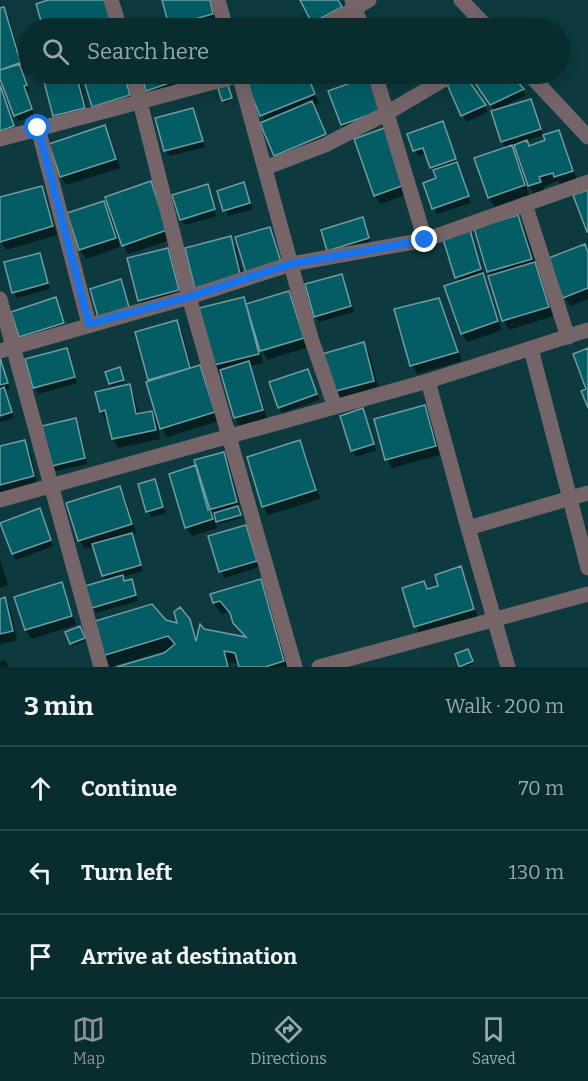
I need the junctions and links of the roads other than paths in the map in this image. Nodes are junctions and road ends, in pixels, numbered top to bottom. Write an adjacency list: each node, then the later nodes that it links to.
1 (111, 0): 5 (street)
2 (218, 0): 6 (street)
3 (461, 0): 9 (street)
4 (359, 3): 7 (street); 8 (street)
5 (117, 18)
6 (223, 18)
7 (336, 18)
8 (361, 18)
9 (478, 18)
10 (136, 84): 16 (street)
11 (204, 84): 16 (street)
12 (244, 84): 21 (street)
13 (378, 84): 17 (street)
14 (436, 84): 17 (street)
15 (539, 84): 19 (street)
16 (141, 101): 18 (street); 26 (street)
17 (387, 113): 21 (street); 24 (street)
18 (38, 128): 20 (street); 28 (street)
19 (588, 136)
20 (0, 139)
21 (265, 168): 25 (street)
22 (588, 182): 23 (street)
23 (525, 204): 24 (street); 30 (street)
24 (425, 240): 25 (street)
25 (291, 264): 26 (street); 34 (street)
26 (189, 297): 28 (street); 35 (street)
27 (0, 299): 31 (street)
28 (89, 324): 31 (street)
29 (588, 330): 30 (street)
30 (568, 337): 32 (street)
31 (7, 349): 36 (street)
32 (531, 349): 33 (street); 38 (street)
33 (428, 381): 34 (street); 40 (street)
34 (335, 407): 35 (street)
35 (229, 436): 36 (street); 45 (street)
36 (51, 486): 39 (street); 44 (street)
37 (588, 493): 38 (street)
38 (568, 498): 40 (street); 41 (street)
39 (0, 500)
40 (468, 528): 43 (street)
41 (588, 568)
42 (588, 594): 43 (street)
43 (494, 620): 46 (street); 47 (street)
44 (101, 667)
45 (295, 667)
46 (319, 667)
47 (508, 667)

